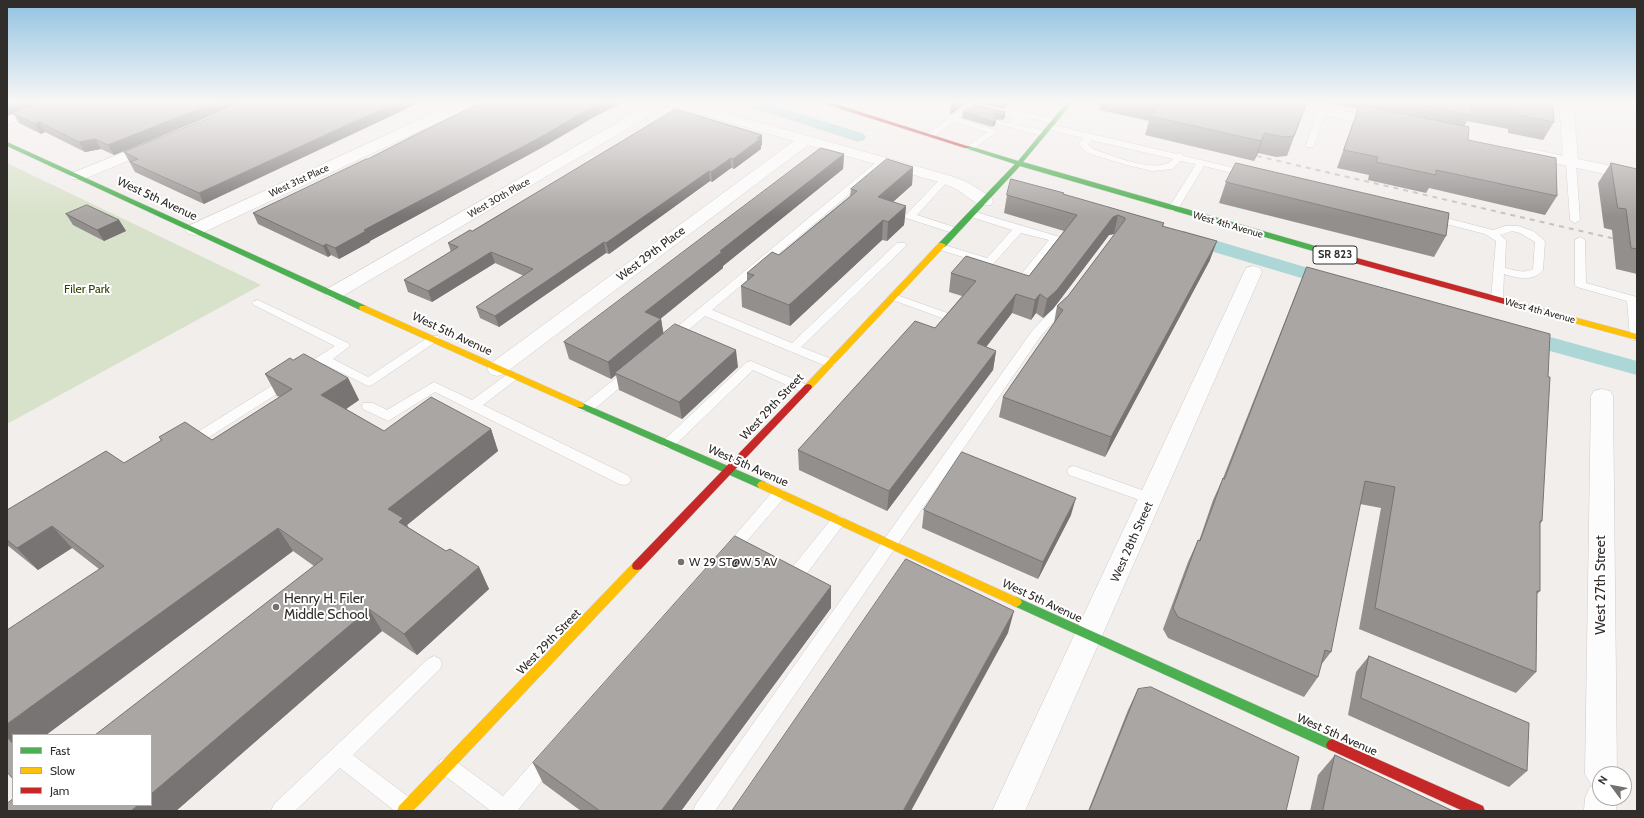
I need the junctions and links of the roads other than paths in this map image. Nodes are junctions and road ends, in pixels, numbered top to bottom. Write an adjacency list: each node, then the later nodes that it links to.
1 (167, 140): 21 (street)
2 (388, 140): 31 (street, West 31st Place)
3 (598, 140): 41 (street, West 30th Place)
4 (805, 140): 17 (street); 55 (street, West 29th Place)
5 (946, 140): 14 (street, West 4th Avenue / SR 823)
6 (981, 140): 14 (lane)
7 (1038, 140): 19 (street, West 29th Street)
8 (1086, 140): 16 (lane)
9 (1108, 140): 16 (lane)
10 (1312, 140): 13 (lane)
11 (1569, 140): 20 (street)
12 (7, 144): 21 (street, West 5th Avenue)
13 (1310, 145)
14 (969, 148): 19 (street, West 4th Avenue / SR 823)
15 (1517, 151): 20 (street)
16 (1180, 156): 18 (lane)
17 (883, 161): 24 (street); 46 (lane)
18 (1202, 162): 22 (lane); 26 (lane)
19 (1019, 163): 25 (street, West 29th Street); 26 (street, West 4th Avenue / SR 823)
20 (1571, 163): 23 (street); 29 (lane)
21 (78, 176): 31 (street, West 5th Avenue)
22 (1257, 176)
23 (1637, 176)
24 (945, 179): 25 (street); 32 (lane)
25 (985, 200): 27 (street, West 29th Street)
26 (1174, 209): 43 (street, West 4th Avenue / SR 823)
27 (972, 214): 30 (lane); 32 (street, West 29th Street)
28 (1420, 215): 33 (lane)
29 (1575, 220)
30 (1019, 229): 36 (lane); 39 (lane)
31 (194, 230): 41 (street, West 5th Avenue)
32 (956, 231): 36 (street, West 29th Street)
33 (1493, 234): 37 (lane); 37 (lane)
34 (1580, 240): 45 (lane)
35 (901, 245): 51 (lane)
36 (941, 247): 42 (street, West 29th Street)
37 (1499, 270): 43 (lane)
38 (1253, 272): 67 (street, West 28th Street)
39 (1018, 286)
40 (1072, 293): 69 (lane)
41 (334, 294): 49 (street, West 5th Avenue)
42 (894, 297): 47 (lane); 54 (street, West 29th Street)
43 (1497, 299): 48 (street, West 4th Avenue / SR 823)
44 (258, 303): 52 (lane)
45 (1635, 304): 48 (lane)
46 (704, 311): 50 (lane); 51 (lane)
47 (946, 316)
48 (1636, 337)
49 (434, 339): 52 (lane); 55 (street, West 5th Avenue)
50 (660, 347)
51 (793, 348): 54 (lane)
52 (324, 358): 61 (lane)
53 (642, 362): 60 (lane)
54 (830, 364): 56 (street, West 29th Street)
55 (505, 372): 59 (lane); 60 (street, West 5th Avenue)
56 (806, 388): 62 (lane); 63 (street, West 29th Street)
57 (1602, 396): 77 (street, West 27th Street)
58 (368, 406): 59 (lane)
59 (473, 406): 65 (lane)
60 (587, 408): 62 (street, West 5th Avenue)
61 (201, 436)
62 (668, 444): 63 (street, West 5th Avenue)
63 (728, 470): 66 (street, West 5th Avenue); 76 (street, West 29th Street)
64 (1074, 471): 67 (lane)
65 (624, 480)
66 (779, 494): 68 (street, West 5th Avenue); 70 (lane)
67 (1151, 499): 72 (street, West 28th Street)
68 (838, 521): 69 (street, West 5th Avenue); 71 (lane)
69 (890, 545): 72 (street, West 5th Avenue); 81 (lane)
70 (717, 565)
71 (796, 575)
72 (1089, 636): 82 (street, West 28th Street); 83 (street, West 5th Avenue)
73 (434, 664): 75 (lane)
74 (561, 744): 79 (lane)
75 (339, 756): 78 (lane); 80 (lane)
76 (447, 766): 78 (street, West 29th Street); 79 (lane)
77 (1601, 766)
78 (406, 809)
79 (505, 810)
80 (281, 811)
81 (703, 811)
82 (1008, 811)
83 (1478, 811)

